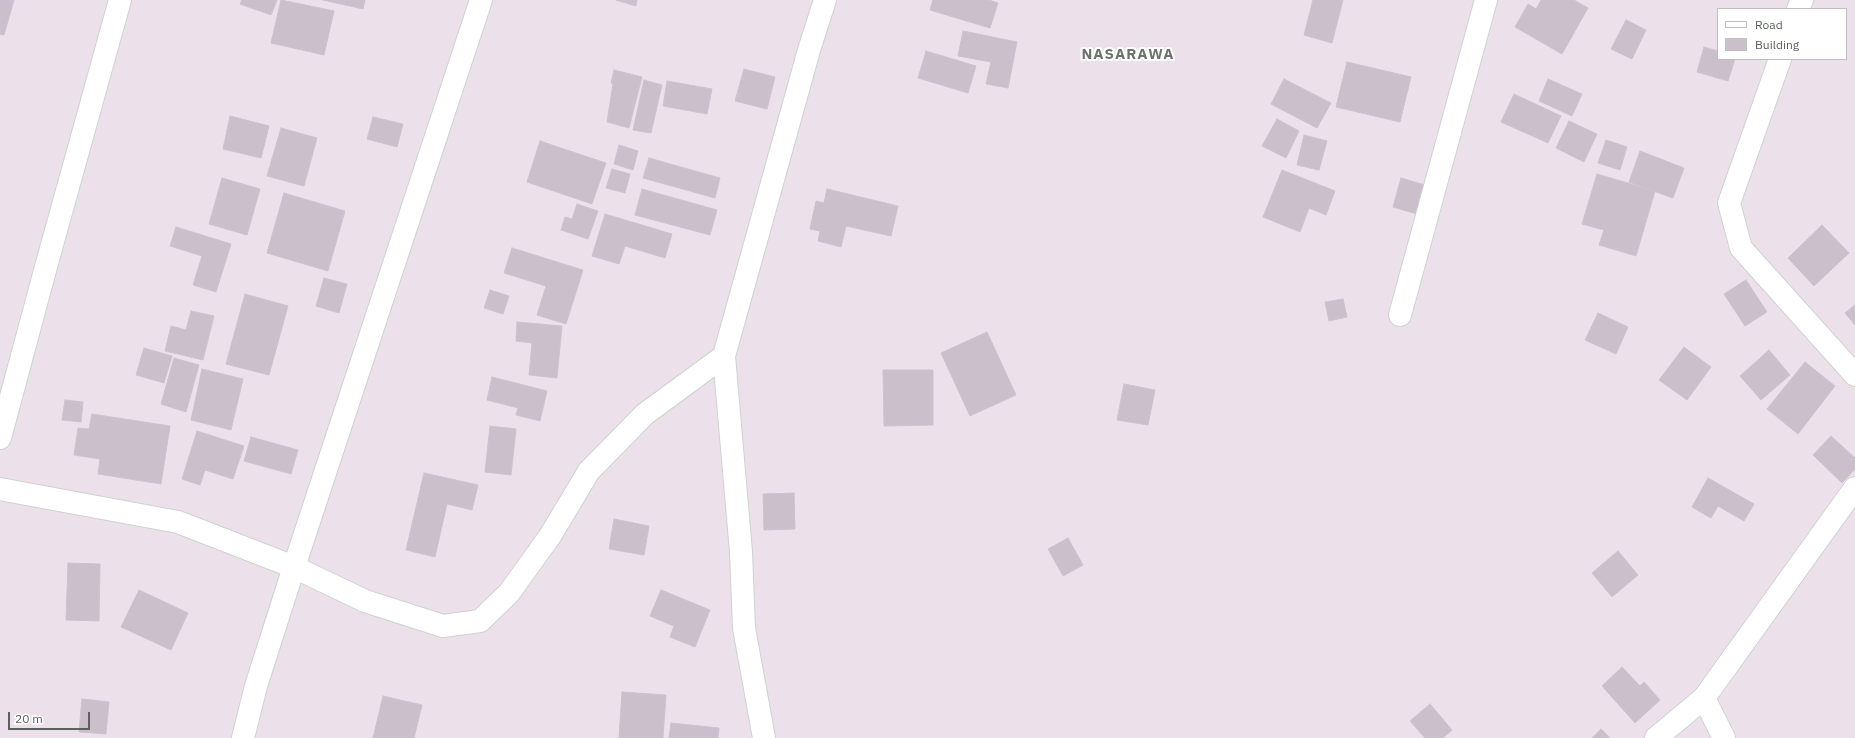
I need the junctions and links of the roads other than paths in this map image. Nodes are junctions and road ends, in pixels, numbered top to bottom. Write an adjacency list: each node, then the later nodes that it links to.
1 (120, 0): 9 (street)
2 (481, 0): 12 (street)
3 (825, 0): 7 (street)
4 (1486, 0): 6 (street)
5 (1780, 60): 8 (street)
6 (1400, 315)
7 (724, 356): 12 (street); 15 (street)
8 (1855, 375)
9 (0, 438)
10 (1855, 488): 13 (street)
11 (0, 489): 12 (street)
12 (294, 567): 14 (street)
13 (1704, 698): 16 (street); 17 (street)
14 (243, 738)
15 (764, 738)
16 (1656, 738)
17 (1724, 738)

